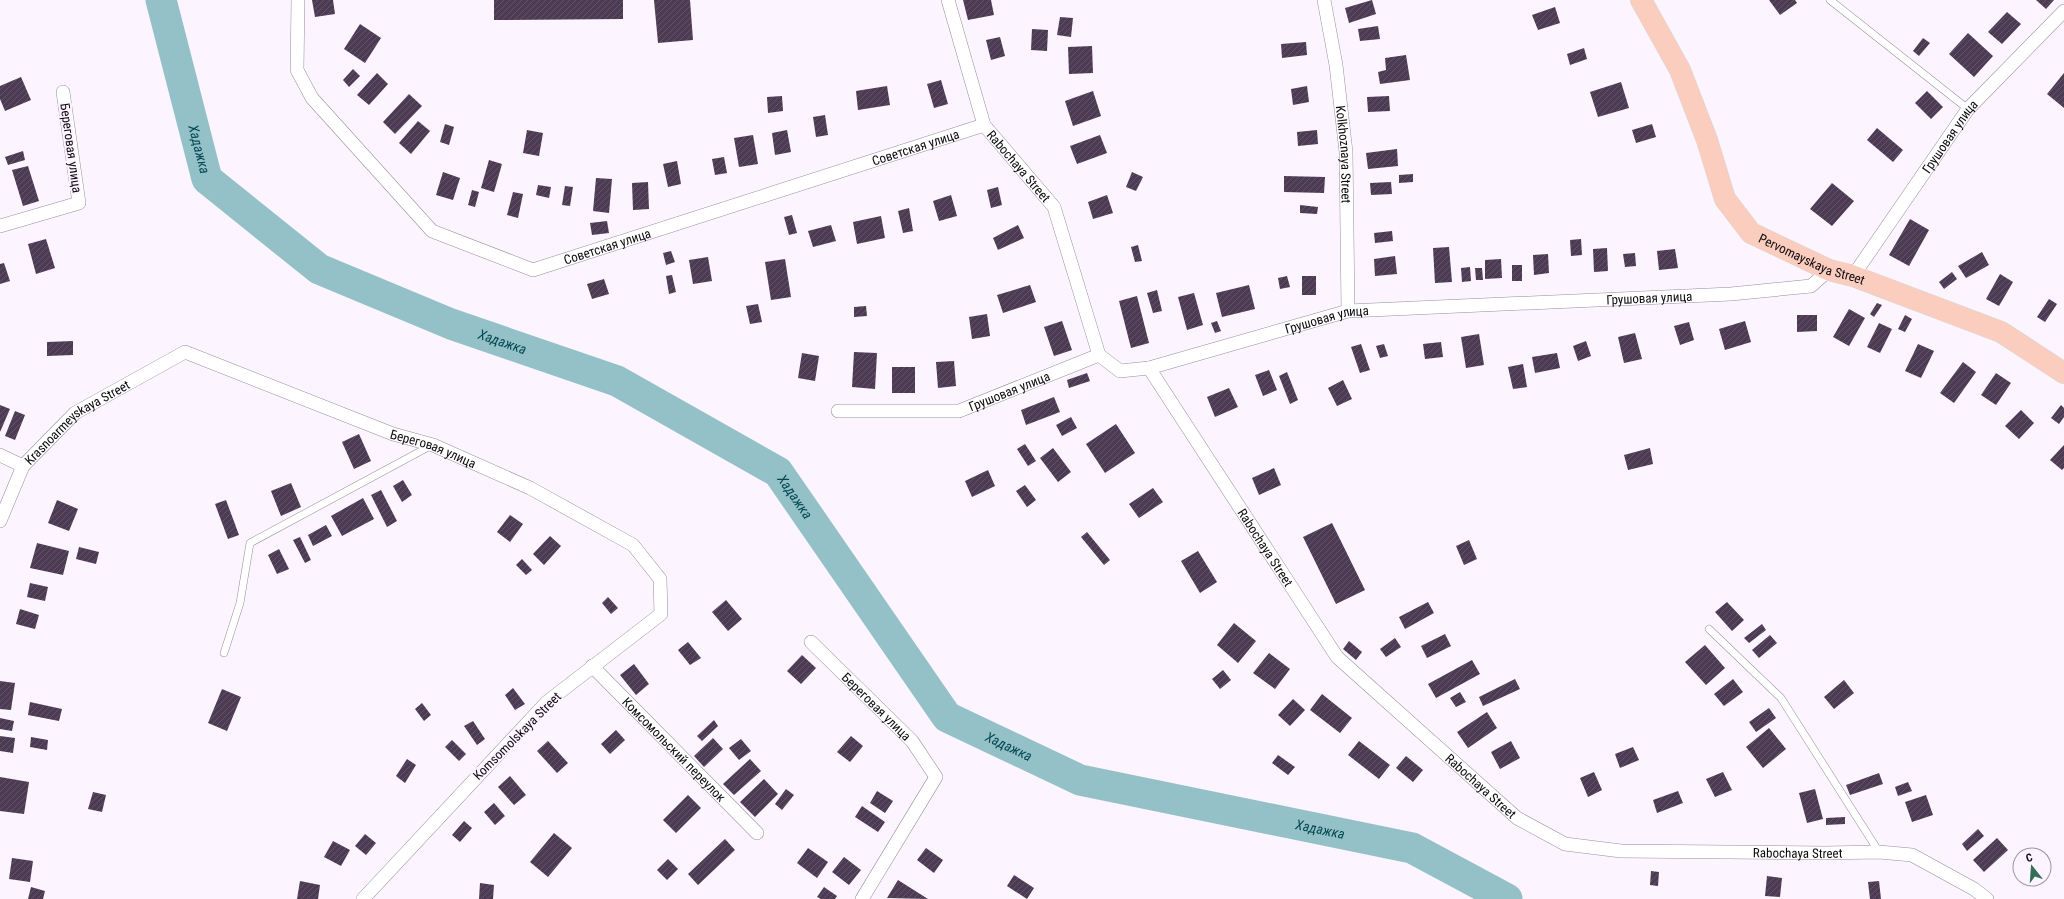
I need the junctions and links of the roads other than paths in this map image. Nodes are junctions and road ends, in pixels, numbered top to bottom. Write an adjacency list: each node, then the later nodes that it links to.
1 (298, 0): 9 (street, Советская улица)
2 (948, 0): 9 (street, Rabochaya Street)
3 (1324, 0): 13 (street, Kolkhoznaya Street)
4 (1641, 0): 11 (main road, Pervomayskaya Street)
5 (1830, 0): 8 (lane)
6 (2064, 11): 8 (street, Грушовая улица)
7 (63, 92): 10 (street, Береговая улица)
8 (1968, 109): 12 (street, Грушовая улица)
9 (984, 125): 15 (street, Rabochaya Street)
10 (0, 226)
11 (1829, 270): 12 (main road, Pervomayskaya Street); 13 (street, Грушовая улица)
12 (1853, 276): 17 (main road, Pervomayskaya Street)
13 (1348, 310): 16 (street, Грушовая улица)
14 (185, 352): 19 (street, Береговая улица); 21 (street, Krasnoarmeyskaya Street)
15 (1099, 355): 16 (street, Грушовая улица); 18 (street, Грушовая улица)
16 (1149, 368): 29 (street, Rabochaya Street)
17 (2064, 373)
18 (838, 411)
19 (433, 445): 23 (street, Береговая улица); 26 (lane)
20 (0, 455): 21 (street)
21 (23, 466): 22 (street, Krasnoarmeyskaya Street)
22 (0, 521)
23 (660, 580): 27 (street, Komsomolskaya Street)
24 (1709, 629): 29 (lane)
25 (811, 642): 31 (street, Береговая улица)
26 (224, 653)
27 (592, 666): 28 (street, Комсомольский переулок); 30 (street, Komsomolskaya Street)
28 (757, 833)
29 (1879, 852): 32 (street, Rabochaya Street)
30 (363, 899)
31 (862, 899)
32 (1986, 899)

